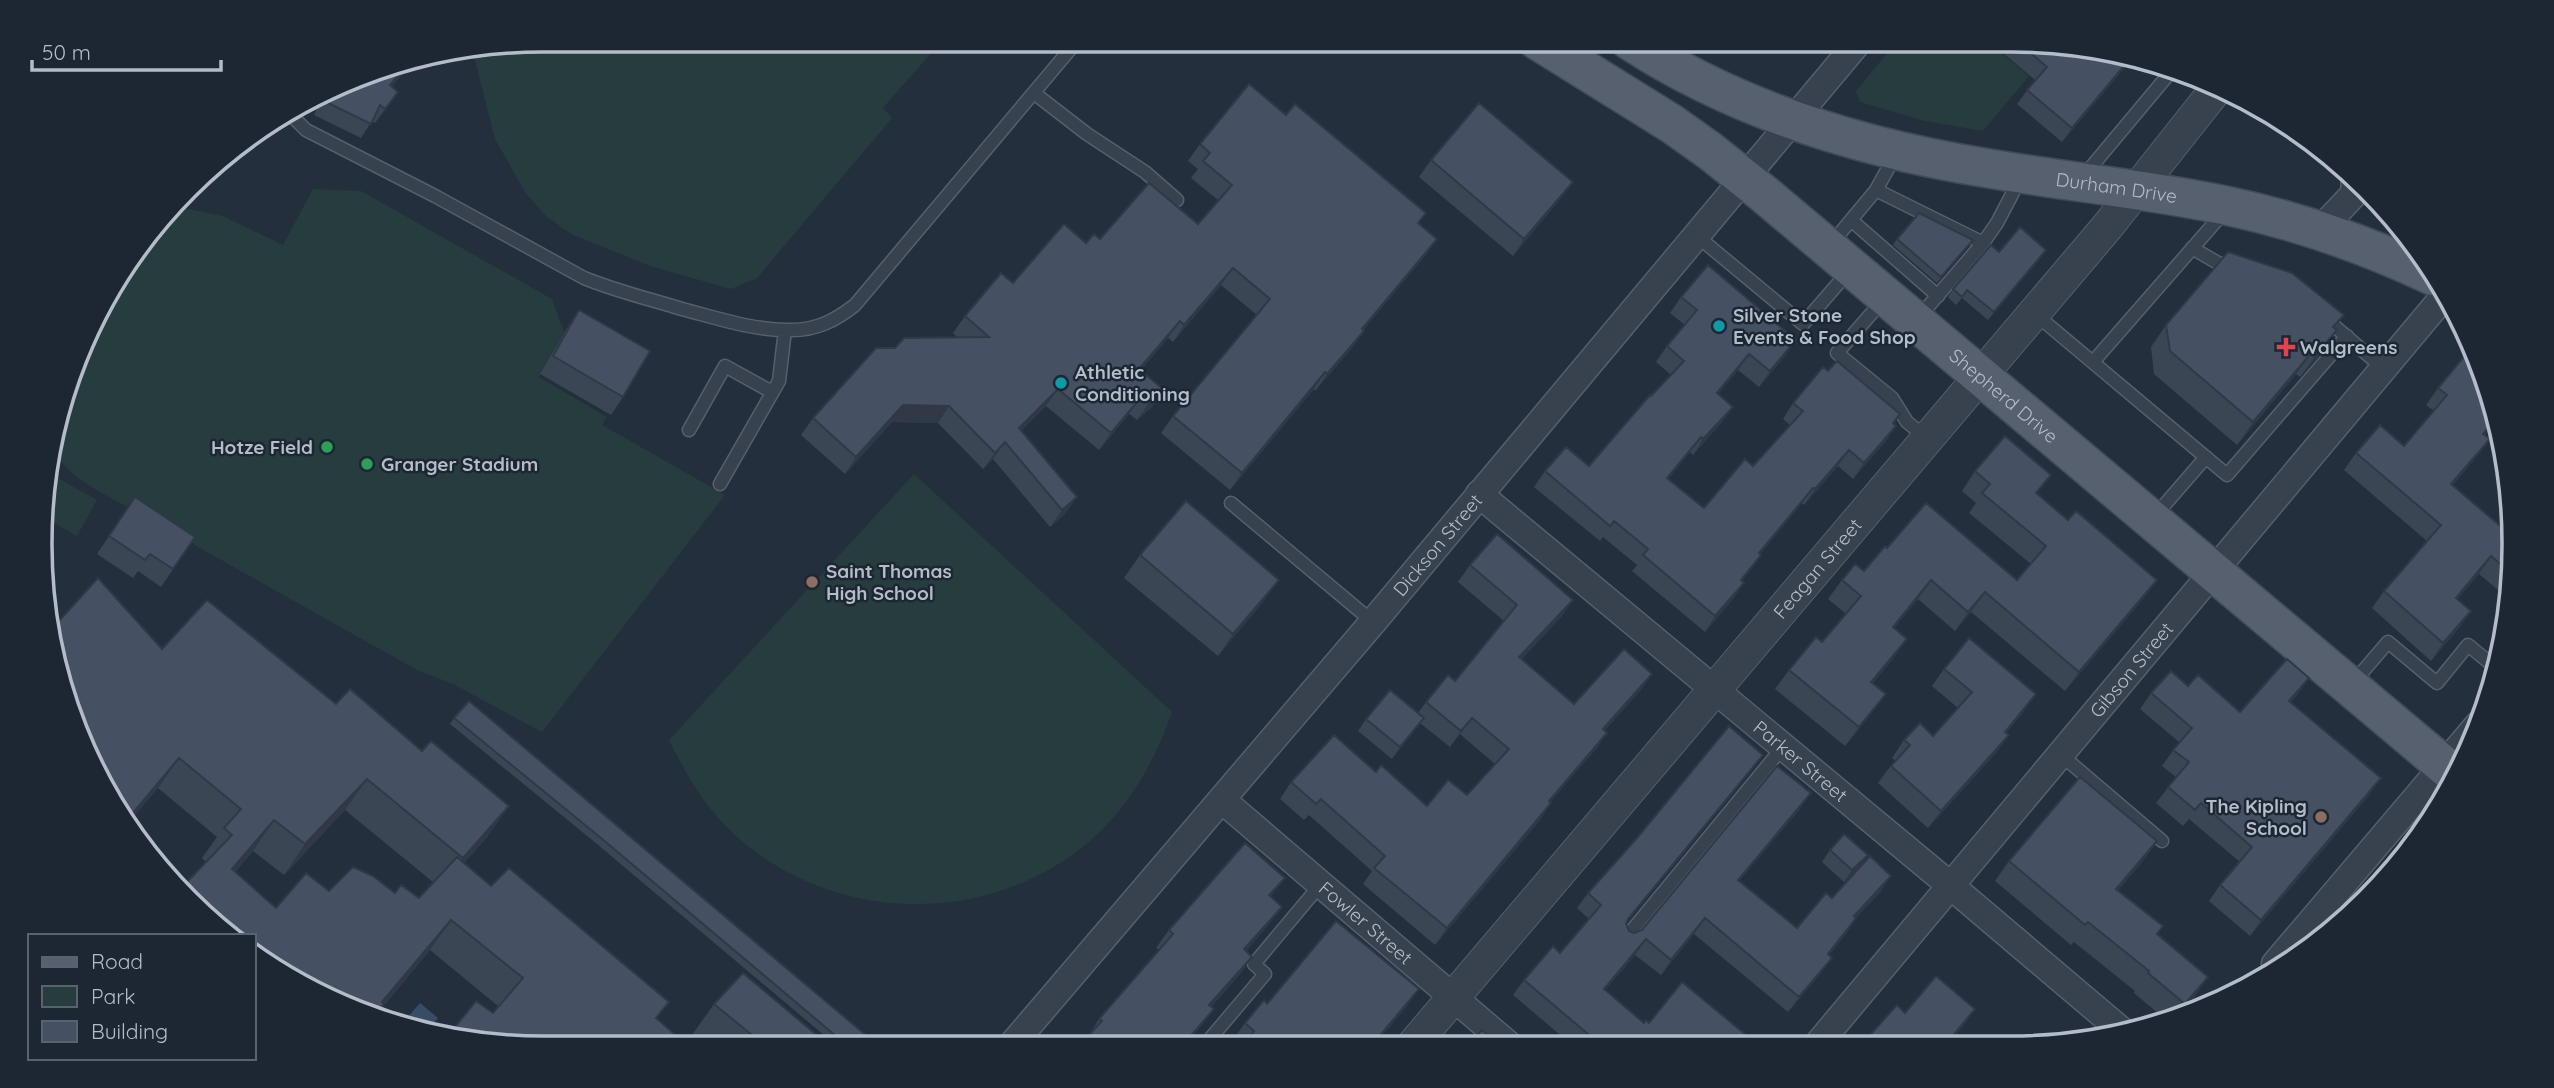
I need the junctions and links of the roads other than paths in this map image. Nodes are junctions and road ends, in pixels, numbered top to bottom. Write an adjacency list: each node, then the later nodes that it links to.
1 (1068, 52): 6 (lane)
2 (1556, 52): 12 (main road, Shepherd Drive)
3 (1647, 52): 9 (main road)
4 (1850, 52): 9 (street, Dickson Street)
5 (2165, 78): 13 (lane)
6 (1034, 93): 17 (lane); 31 (lane)
7 (2211, 96): 14 (street, Feagan Street)
8 (296, 120): 31 (lane)
9 (1796, 120): 10 (main road, Durham Drive); 12 (street, Dickson Street)
10 (1898, 151): 11 (main road, Durham Drive); 15 (lane)
11 (2023, 174): 13 (main road, Durham Drive); 21 (lane)
12 (1745, 179): 20 (street, Dickson Street); 22 (main road, Shepherd Drive)
13 (2079, 181): 14 (main road, Durham Drive)
14 (2138, 189): 18 (main road, Durham Drive); 29 (street, Feagan Street)
15 (1875, 190): 21 (lane); 22 (lane)
16 (2354, 192): 19 (street)
17 (1177, 200)
18 (2229, 206): 19 (main road, Durham Drive); 23 (lane)
19 (2320, 230): 24 (main road, Durham Drive)
20 (1697, 236): 22 (lane); 41 (street, Dickson Street)
21 (1983, 243): 28 (lane)
22 (1844, 245): 26 (main road, Shepherd Drive); 28 (lane)
23 (2192, 248): 25 (lane); 33 (lane)
24 (2418, 270)
25 (2242, 272)
26 (1886, 296): 28 (main road, Shepherd Drive); 38 (lane)
27 (2438, 303): 34 (street, Gibson Street)
28 (1927, 308): 35 (main road, Shepherd Drive)
29 (2034, 313): 33 (lane); 35 (street, Feagan Street)
30 (2319, 313): 32 (lane)
31 (785, 330): 36 (lane)
32 (2347, 336): 34 (lane); 39 (lane)
33 (2093, 362): 39 (lane)
34 (2383, 368): 44 (street, Gibson Street)
35 (1980, 377): 38 (street, Feagan Street); 43 (main road, Shepherd Drive)
36 (772, 392): 37 (lane); 40 (lane)
37 (689, 430)
38 (1927, 438): 48 (street, Feagan Street)
39 (2206, 457): 43 (lane)
40 (720, 484)
41 (1479, 494): 45 (street, Dickson Street); 48 (street, Parker Street)
42 (1231, 503): 45 (lane)
43 (2152, 520): 44 (main road, Shepherd Drive)
44 (2213, 571): 47 (main road, Shepherd Drive); 50 (street, Gibson Street)
45 (1373, 622): 53 (street, Dickson Street)
46 (2487, 661): 47 (lane)
47 (2350, 687): 51 (main road, Shepherd Drive)
48 (1714, 690): 49 (street, Parker Street); 59 (street, Feagan Street)
49 (1783, 747): 56 (street, Parker Street); 57 (lane)
50 (2060, 754): 54 (lane); 56 (street, Gibson Street)
51 (2447, 768)
52 (2443, 777): 58 (street)
53 (1222, 800): 55 (street, Fowler Street); 61 (street, Dickson Street)
54 (2162, 841)
55 (1321, 884): 59 (street, Fowler Street); 62 (lane)
56 (1951, 886): 60 (street, Parker Street); 65 (street, Gibson Street)
57 (1624, 940)
58 (2288, 949)
59 (1453, 999): 63 (street, Feagan Street); 64 (street, Fowler Street)
60 (2114, 1024)
61 (1020, 1036)
62 (1212, 1036)
63 (1421, 1036)
64 (1498, 1036)
65 (1825, 1036)

